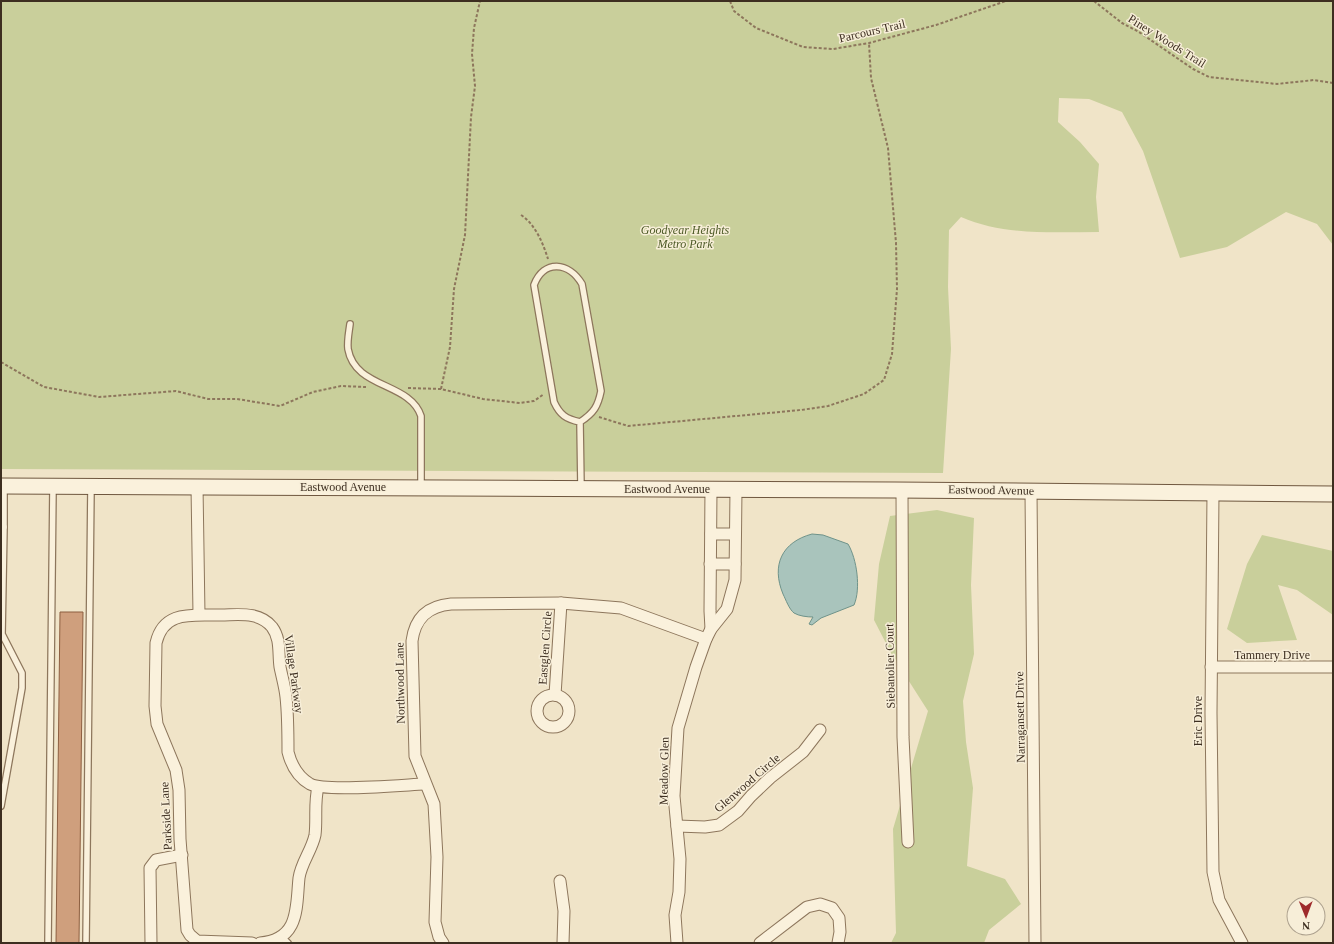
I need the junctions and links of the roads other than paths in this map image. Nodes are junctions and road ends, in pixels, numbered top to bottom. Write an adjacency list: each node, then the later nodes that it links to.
1 (350, 324): 7 (lane)
2 (580, 422): 2 (lane); 8 (lane)
3 (2, 486): 4 (street, Eastwood Avenue); 15 (lane)
4 (53, 486): 5 (street, Eastwood Avenue); 37 (lane)
5 (91, 486): 6 (street, Eastwood Avenue); 38 (lane)
6 (197, 486): 7 (street, Eastwood Avenue); 21 (street)
7 (421, 487): 8 (street, Eastwood Avenue)
8 (581, 489): 9 (street, Eastwood Avenue)
9 (711, 489): 10 (street, Eastwood Avenue); 16 (street, Meadow Glen)
10 (736, 489): 11 (street, Eastwood Avenue); 17 (street, Meadow Glen)
11 (902, 490): 12 (street, Eastwood Avenue); 32 (street, Siebanolier Court)
12 (1031, 491): 13 (street, Eastwood Avenue); 47 (street, Narragansett Drive)
13 (1213, 493): 14 (street, Eastwood Avenue); 23 (street, Eric Drive)
14 (1333, 494)
15 (2, 527): 29 (lane)
16 (711, 534): 17 (street); 18 (street, Meadow Glen)
17 (735, 534): 19 (street, Meadow Glen)
18 (710, 564): 19 (street); 22 (street, Meadow Glen)
19 (735, 564): 22 (street, Meadow Glen)
20 (561, 603): 22 (street, Northwood Lane); 25 (street, Eastglen Circle); 27 (street, Northwood Lane)
21 (199, 614): 28 (street, Village Parkway); 33 (street, Parkside Lane)
22 (709, 634): 31 (street, Meadow Glen)
23 (1211, 667): 24 (street, Tammery Drive); 48 (street, Eric Drive)
24 (1333, 667)
25 (555, 695)
26 (820, 730): 31 (street, Glenwood Circle)
27 (424, 784): 28 (street, Village Parkway); 42 (street, Northwood Lane)
28 (318, 786): 35 (street)
29 (2, 794): 30 (lane)
30 (1, 806)
31 (677, 826): 44 (street, Meadow Glen)
32 (908, 842)
33 (182, 855): 36 (street, Parkside Lane); 39 (street)
34 (560, 881): 43 (street)
35 (285, 940): 41 (street)
36 (193, 942): 40 (street, Parkside Lane)
37 (48, 943)
38 (86, 943)
39 (151, 943)
40 (252, 943)
41 (260, 943)
42 (443, 943)
43 (564, 943)
44 (677, 943)
45 (760, 943): 46 (street)
46 (838, 943)
47 (1035, 943)
48 (1242, 943)

